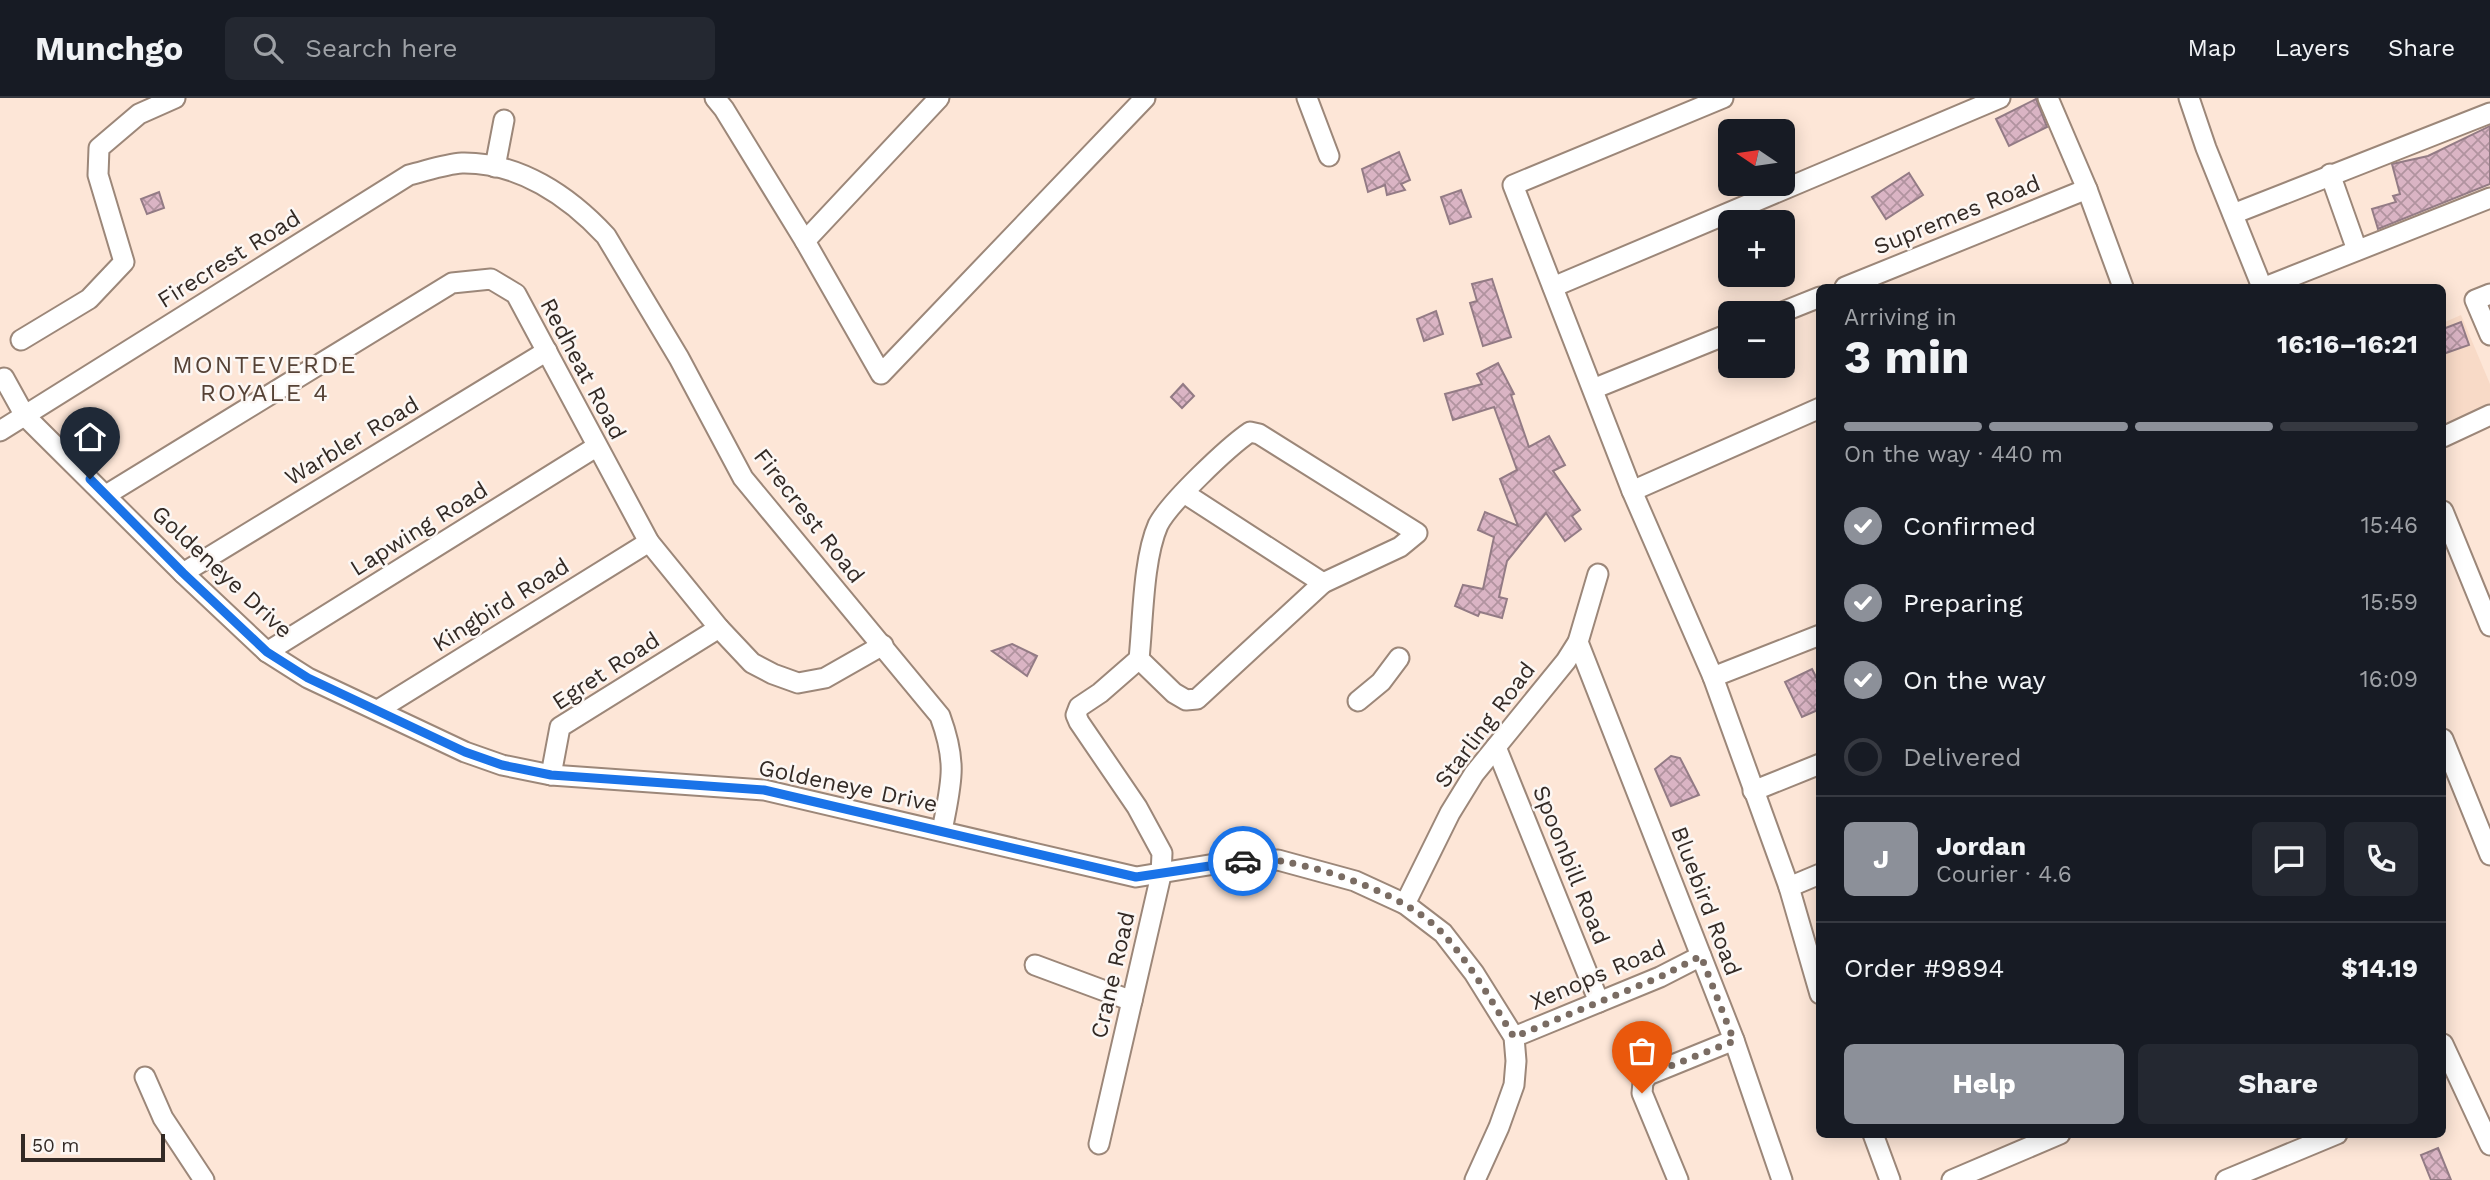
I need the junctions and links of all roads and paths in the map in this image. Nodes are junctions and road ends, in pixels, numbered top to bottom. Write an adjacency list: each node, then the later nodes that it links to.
1 (175, 98): 30 (street)
2 (939, 98): 18 (street)
3 (1145, 98): 18 (street)
4 (1307, 98): 12 (street)
5 (1723, 98): 24 (street)
6 (2000, 98): 24 (street)
7 (2048, 98): 15 (street)
8 (2189, 98): 17 (street)
9 (725, 102): 18 (street)
10 (2490, 113): 14 (street)
11 (504, 120): 13 (street)
12 (1329, 156)
13 (495, 167): 36 (street, Firecrest Road); 52 (street, Firecrest Road)
14 (2330, 174): 17 (street); 19 (street)
15 (2087, 189): 20 (street, Supremes Road); 21 (street)
16 (2490, 198): 19 (street)
17 (2233, 214): 22 (street)
18 (805, 241)
19 (2357, 250): 23 (street)
20 (1852, 284)
21 (2115, 284)
22 (2263, 284)
23 (2272, 284)
24 (1553, 287): 33 (street)
25 (2483, 297): 28 (street)
26 (1816, 299): 27 (street)
27 (1795, 307)
28 (2490, 335)
29 (1718, 338): 33 (street)
30 (20, 340)
31 (547, 351): 39 (street, Redheat Road); 42 (street, Redheat Road); 45 (street, Warbler Road)
32 (4, 378): 36 (street, Goldeneye Drive)
33 (1593, 389): 40 (street)
34 (1816, 410): 40 (street)
35 (2490, 415): 38 (street)
36 (25, 416): 37 (street, Firecrest Road); 42 (street, Goldeneye Drive)
37 (0, 431)
38 (2446, 436)
39 (596, 447): 44 (street, Redheat Road); 53 (street, Lapwing Road)
40 (1632, 491): 56 (street)
41 (1184, 493): 47 (street); 47 (street); 55 (street)
42 (106, 495): 45 (street, Goldeneye Drive)
43 (2446, 518): 48 (street)
44 (649, 542): 49 (street, Redheat Road); 58 (street, Kingbird Road)
45 (183, 573): 53 (street, Goldeneye Drive)
46 (1598, 574): 51 (street, Starling Road)
47 (1323, 583): 55 (street)
48 (2490, 626)
49 (719, 628): 52 (street, Redheat Road); 62 (street, Egret Road)
50 (1816, 637): 56 (street)
51 (1578, 642): 60 (street, Starling Road); 70 (street, Bluebird Road)
52 (883, 645): 64 (street, Firecrest Road)
53 (267, 652): 58 (street, Goldeneye Drive)
54 (1399, 658): 57 (street)
55 (1139, 659): 66 (street, Crane Road)
56 (1713, 677): 63 (street)
57 (1359, 701)
58 (378, 710): 62 (street, Goldeneye Drive)
59 (2446, 746): 65 (street)
60 (1496, 747): 69 (street, Starling Road); 74 (street, Spoonbill Road)
61 (1816, 766): 63 (street)
62 (551, 775): 64 (street, Goldeneye Drive)
63 (1754, 791): 68 (street)
64 (942, 831): 66 (street, Goldeneye Drive)
65 (2490, 855)
66 (1161, 875): 69 (street, Goldeneye Drive); 73 (street, Crane Road)
67 (1816, 876): 68 (street)
68 (1789, 887): 72 (street)
69 (1405, 904): 75 (street, Goldeneye Drive)
70 (1701, 956): 74 (street, Xenops Road); 76 (street, Bluebird Road)
71 (1035, 965): 73 (street)
72 (1816, 980)
73 (1132, 1001): 83 (street, Crane Road)
74 (1600, 1002): 75 (street, Xenops Road)
75 (1514, 1037): 86 (street, Goldeneye Drive)
76 (1734, 1041): 87 (street); 88 (street, Bluebird Road)
77 (2446, 1058): 79 (street)
78 (145, 1077): 85 (street)
79 (2452, 1086): 84 (street)
80 (1874, 1138): 89 (street)
81 (2051, 1138): 90 (street)
82 (2327, 1138): 91 (street)
83 (1099, 1144)
84 (2490, 1145)
85 (204, 1180)
86 (1475, 1180)
87 (1678, 1180)
88 (1783, 1180)
89 (1890, 1180)
90 (1952, 1180)
91 (2226, 1180)

